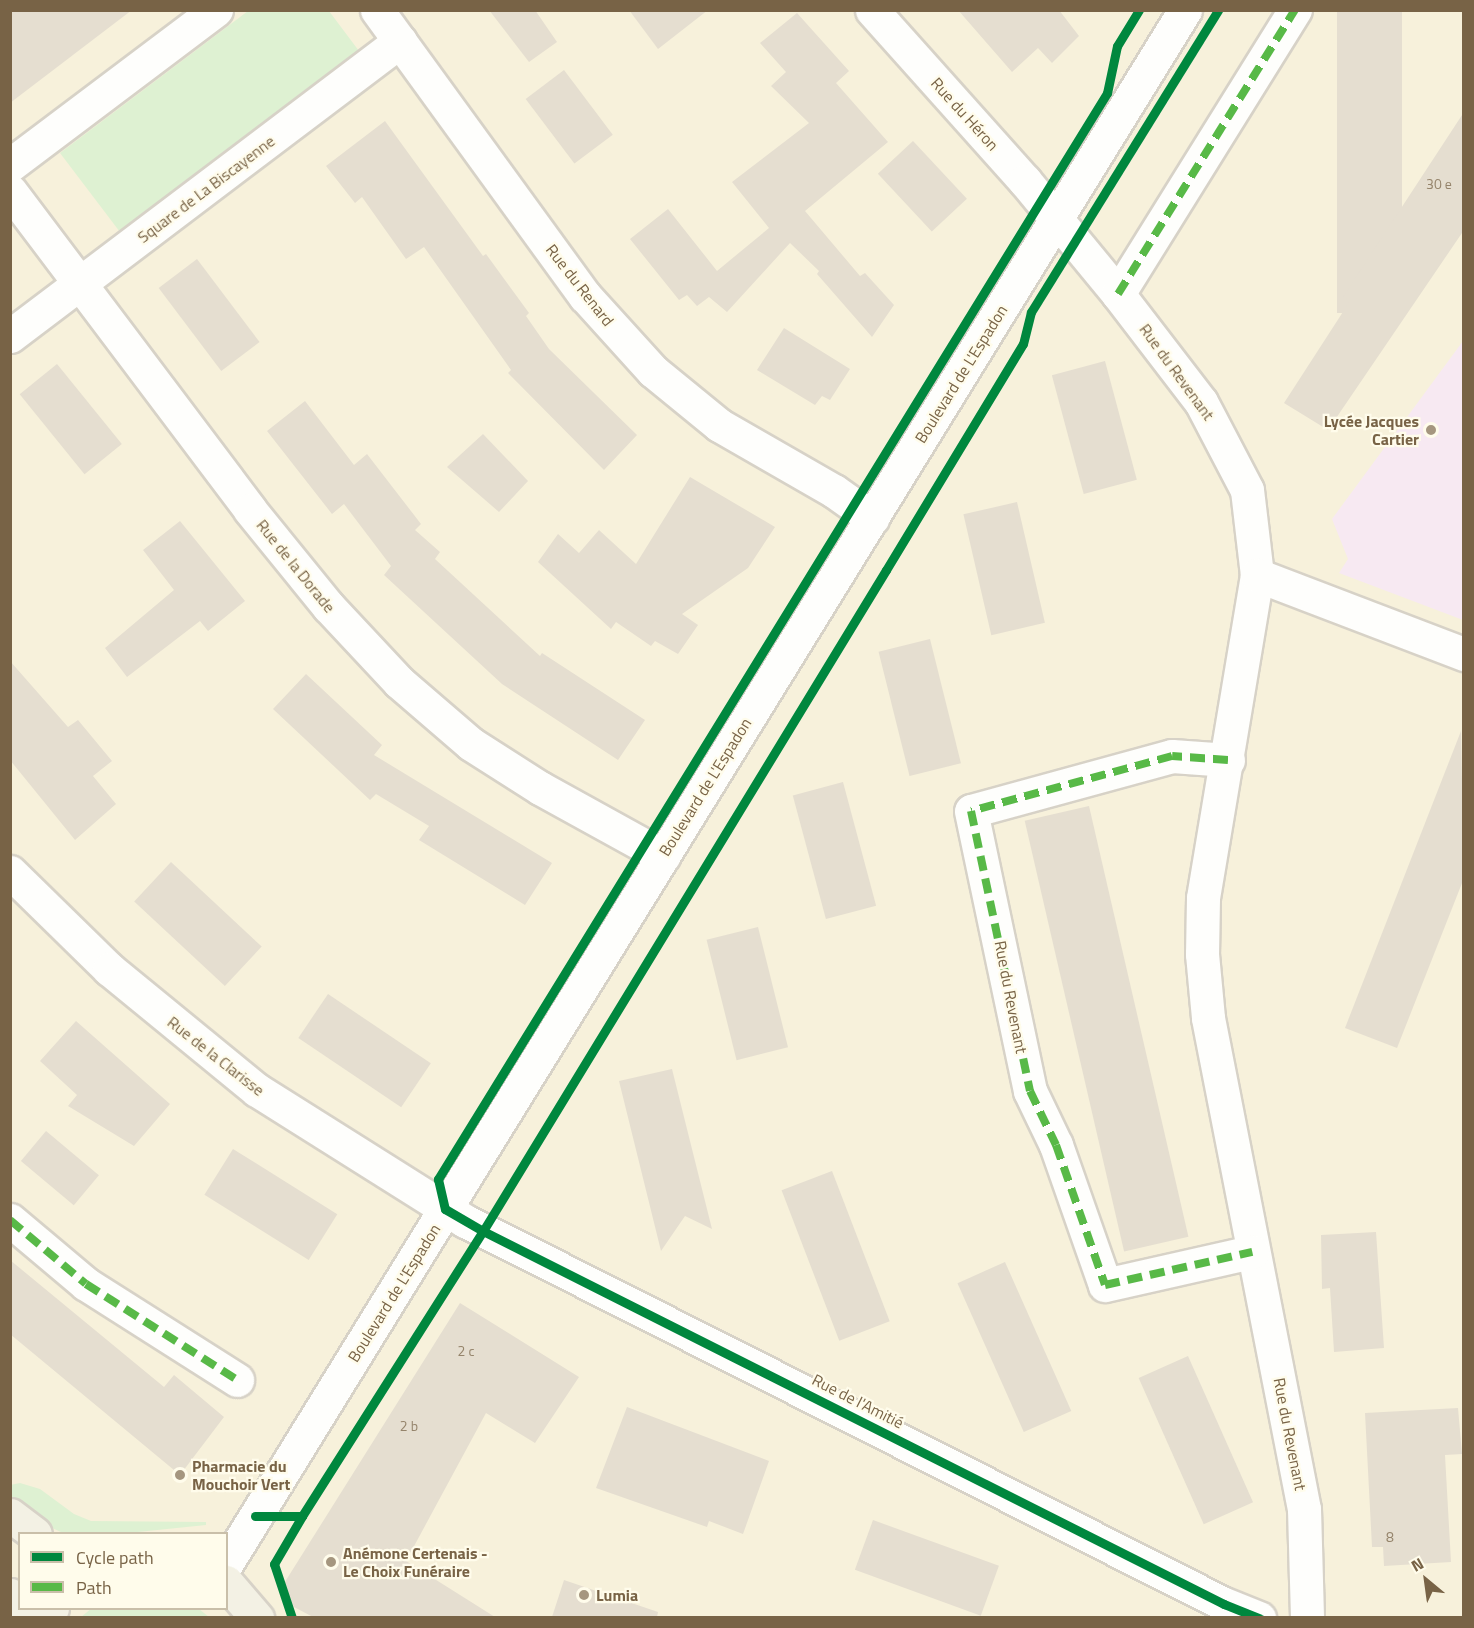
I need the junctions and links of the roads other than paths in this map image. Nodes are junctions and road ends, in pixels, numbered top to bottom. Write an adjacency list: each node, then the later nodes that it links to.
1 (216, 10): 7 (street)
2 (377, 10): 6 (street, Rue du Renard)
3 (872, 10): 9 (street, Rue du Héron)
4 (1185, 10): 9 (street, Boulevard de L'Espadon)
5 (1295, 10): 11 (street)
6 (400, 42): 10 (street, Square de La Biscayenne); 13 (street, Rue du Renard)
7 (10, 165)
8 (10, 191): 10 (street, Rue de la Dorade)
9 (1056, 219): 11 (street, Rue du Revenant); 13 (street, Boulevard de L'Espadon)
10 (80, 284): 12 (street, Square de La Biscayenne); 17 (street, Rue de la Dorade)
11 (1118, 294): 14 (street, Rue du Revenant)
12 (10, 336)
13 (872, 518): 17 (street, Boulevard de L'Espadon)
14 (1257, 575): 15 (street); 16 (street, Rue du Revenant)
15 (1464, 654)
16 (1227, 760): 21 (street, Rue du Revenant); 21 (street, Rue du Revenant)
17 (663, 856): 19 (street, Boulevard de L'Espadon)
18 (10, 872): 19 (street, Rue de la Clarisse)
19 (446, 1209): 25 (street, Boulevard de L'Espadon); 28 (street, Rue de l'Amitié)
20 (10, 1220): 22 (street)
21 (1252, 1252): 29 (street, Rue du Revenant)
22 (237, 1380)
23 (10, 1515): 24 (main road)
24 (34, 1532)
25 (228, 1561)
26 (228, 1584): 27 (main road)
27 (257, 1617)
28 (1259, 1617)
29 (1307, 1617)

